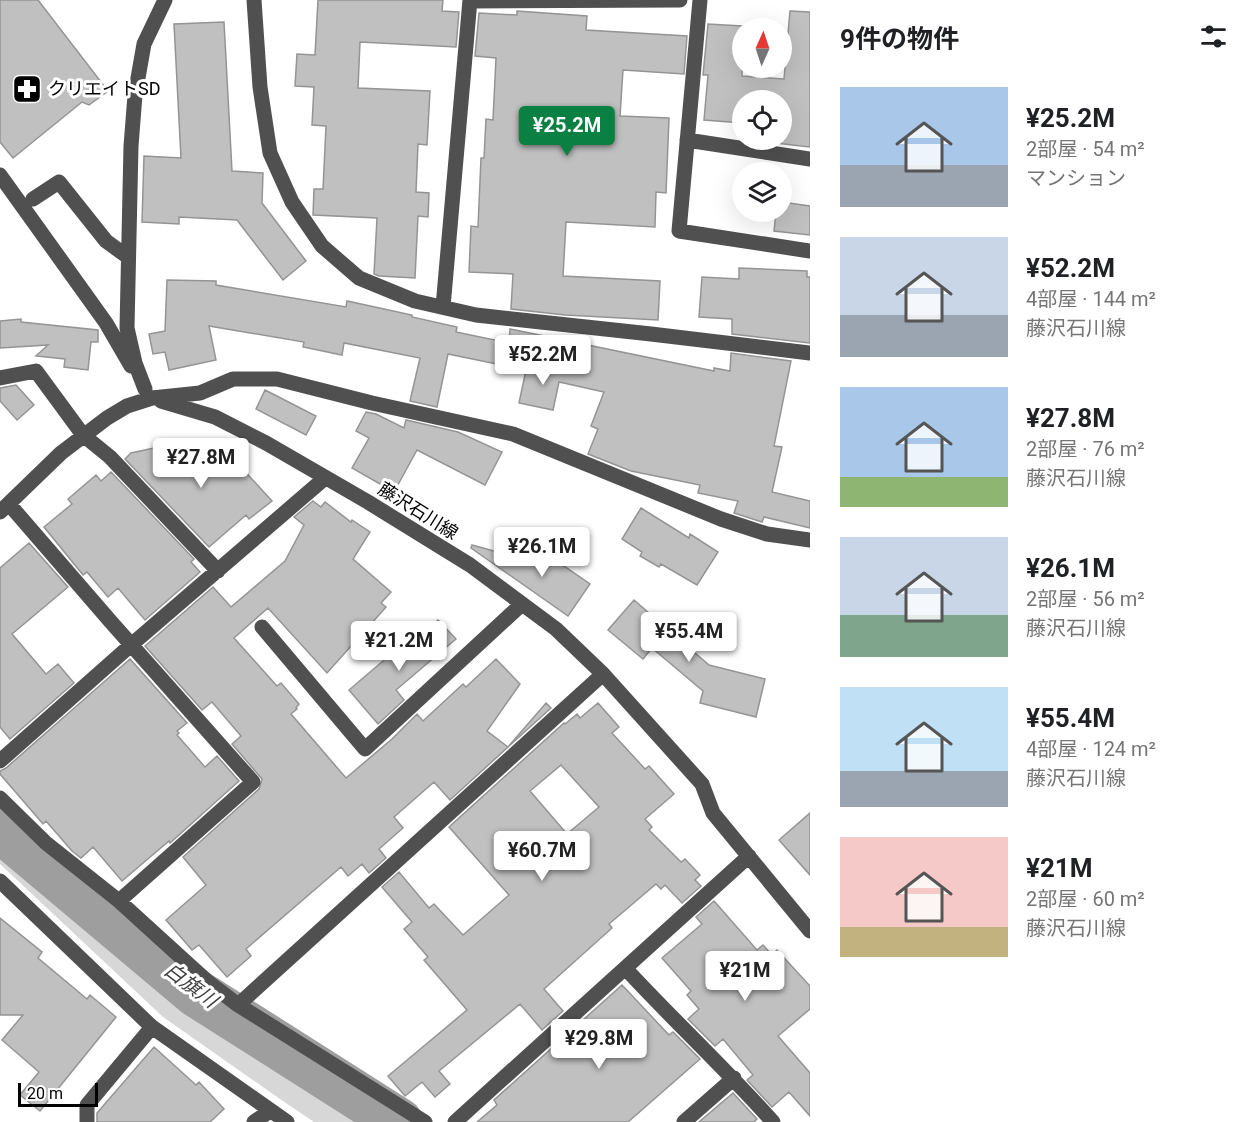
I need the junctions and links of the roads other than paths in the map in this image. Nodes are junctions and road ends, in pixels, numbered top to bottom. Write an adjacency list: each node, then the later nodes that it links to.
1 (165, 0): 11 (street)
2 (254, 0): 12 (street)
3 (680, 0): 5 (street)
4 (700, 0): 6 (street)
5 (470, 1): 12 (street)
6 (687, 140): 7 (street); 10 (street)
7 (810, 159)
8 (0, 175): 15 (street)
9 (33, 200): 11 (street)
10 (810, 251)
11 (128, 257): 15 (street)
12 (443, 307): 13 (street)
13 (810, 353)
14 (0, 378): 16 (street)
15 (148, 394): 16 (street); 17 (street, 藤沢石川線); 19 (street)
16 (83, 435): 18 (street); 20 (street)
17 (325, 478): 20 (street); 21 (street, 藤沢石川線)
18 (5, 508): 23 (street)
19 (810, 540)
20 (218, 571): 23 (street)
21 (522, 604): 22 (street); 24 (street, 藤沢石川線)
22 (262, 627)
23 (131, 645): 25 (street); 29 (street)
24 (603, 674): 27 (street, 藤沢石川線); 32 (street)
25 (0, 761)
26 (0, 798): 29 (street)
27 (749, 856): 30 (street, 藤沢石川線); 31 (street)
28 (0, 881): 33 (street)
29 (119, 901): 32 (street)
30 (810, 931)
31 (626, 969): 34 (street); 40 (street)
32 (238, 1005): 39 (street)
33 (152, 1028): 35 (street); 36 (street)
34 (734, 1078): 41 (street); 42 (street)
35 (270, 1111): 37 (street); 38 (street)
36 (87, 1122)
37 (255, 1122)
38 (286, 1122)
39 (425, 1122)
40 (455, 1122)
41 (684, 1122)
42 (773, 1122)

